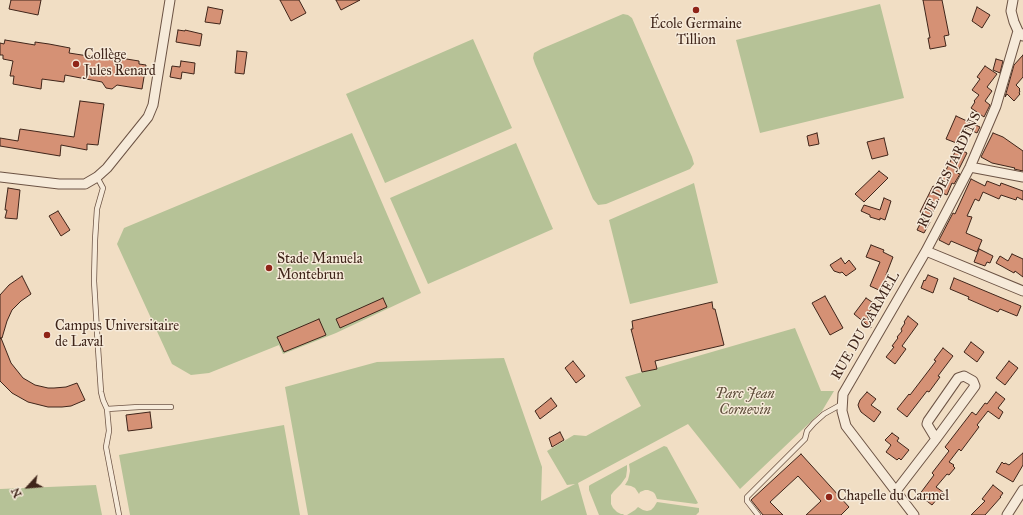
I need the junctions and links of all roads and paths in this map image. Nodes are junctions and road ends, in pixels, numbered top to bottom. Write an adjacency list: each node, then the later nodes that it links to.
1 (170, 0): 5 (street)
2 (1013, 0): 3 (street)
3 (1020, 34): 4 (street, RUE DES JARDINS)
4 (970, 166): 6 (street); 8 (street, RUE DES JARDINS)
5 (97, 177): 7 (street); 12 (lane)
6 (1023, 177)
7 (0, 179)
8 (926, 251): 9 (street); 10 (street, RUE DU CARMEL)
9 (1023, 291)
10 (842, 404): 15 (street, RUE DU CARMEL); 17 (lane)
11 (171, 407): 12 (lane)
12 (107, 410): 16 (lane)
13 (936, 439): 13 (street); 15 (street)
14 (1023, 490): 19 (street)
15 (896, 491): 18 (street, RUE DU CARMEL)
16 (119, 515)
17 (758, 515)
18 (914, 515)
19 (1007, 515)

